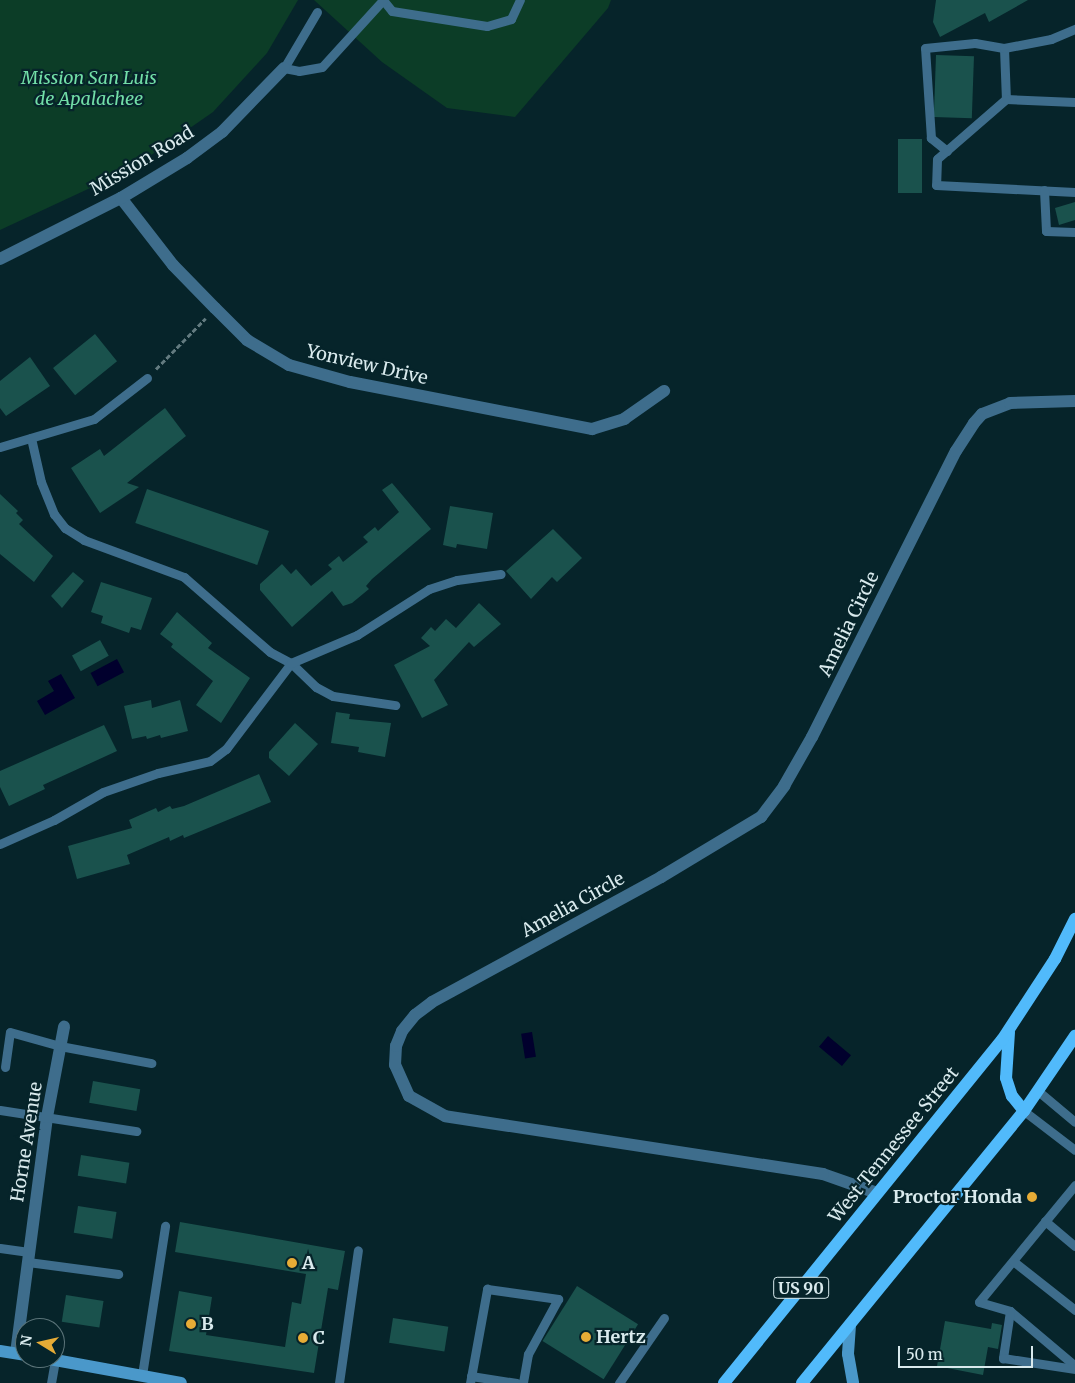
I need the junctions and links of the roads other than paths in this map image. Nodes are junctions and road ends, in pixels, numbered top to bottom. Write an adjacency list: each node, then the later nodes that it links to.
1 (383, 0): 2 (lane); 6 (lane)
2 (520, 0)
3 (317, 12): 6 (lane)
4 (1075, 29): 5 (lane)
5 (1004, 48): 7 (lane); 9 (lane)
6 (284, 68): 12 (street, Mission Road)
7 (1006, 99): 8 (lane); 9 (lane)
8 (1075, 102)
9 (947, 151): 10 (lane)
10 (1044, 190): 11 (lane); 13 (lane)
11 (1075, 192)
12 (120, 198): 14 (street, Mission Road); 16 (street, Yonview Drive)
13 (1075, 232)
14 (0, 259)
15 (147, 378): 18 (lane)
16 (664, 391)
17 (1075, 401): 39 (street, Amelia Circle)
18 (31, 438): 19 (lane); 21 (lane)
19 (0, 447)
20 (501, 574): 21 (lane)
21 (291, 663): 22 (lane); 23 (lane)
22 (395, 705)
23 (0, 844)
24 (1075, 919): 26 (main road, West Tennessee Street / US 90)
25 (64, 1027): 28 (street, Horne Avenue)
26 (1010, 1029): 33 (main road); 39 (main road, West Tennessee Street / US 90)
27 (1075, 1036): 31 (main road)
28 (60, 1046): 29 (lane); 30 (lane); 34 (street, Horne Avenue)
29 (151, 1063)
30 (5, 1067)
31 (1038, 1092): 33 (main road); 35 (lane)
32 (0, 1110): 34 (lane)
33 (1024, 1111): 37 (lane); 52 (main road)
34 (47, 1117): 36 (lane); 45 (street, Horne Avenue)
35 (1075, 1122)
36 (136, 1132)
37 (1075, 1150)
38 (1074, 1187): 40 (lane)
39 (877, 1193): 66 (main road, West Tennessee Street / US 90)
40 (1045, 1221): 42 (lane); 46 (lane)
41 (165, 1226): 58 (lane)
42 (1075, 1246)
43 (0, 1248): 45 (lane)
44 (358, 1250): 62 (lane)
45 (28, 1257): 47 (lane); 50 (street, Horne Avenue)
46 (1012, 1261): 48 (lane); 49 (lane)
47 (118, 1274)
48 (1075, 1310)
49 (1010, 1311): 57 (lane); 57 (lane)
50 (24, 1318)
51 (664, 1318): 65 (lane)
52 (850, 1324): 67 (main road); 68 (street)
53 (0, 1351): 54 (street)
54 (15, 1353)
55 (65, 1362): 58 (street)
56 (50, 1368): 60 (lane)
57 (1075, 1368)
58 (142, 1375): 61 (street)
59 (471, 1379): 63 (lane); 64 (lane)
60 (51, 1383)
61 (181, 1383)
62 (339, 1383)
63 (516, 1383)
64 (522, 1383)
65 (619, 1383)
66 (724, 1383)
67 (802, 1383)
68 (853, 1383)

